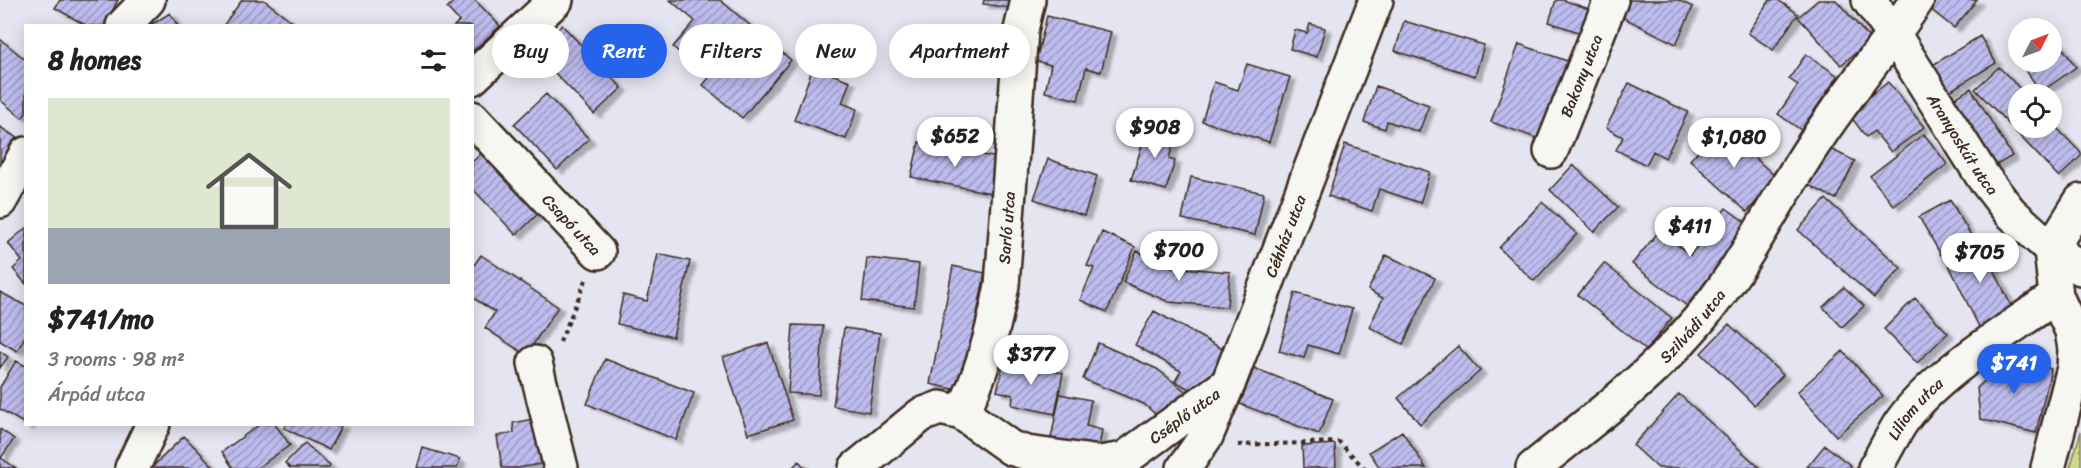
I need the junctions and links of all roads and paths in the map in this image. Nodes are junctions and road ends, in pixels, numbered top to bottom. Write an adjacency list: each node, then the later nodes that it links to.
1 (148, 0): 8 (street)
2 (556, 0): 10 (street)
3 (1028, 0): 22 (street, Sarló utca)
4 (1376, 0): 21 (street, Céhház utca)
5 (1611, 0): 12 (street, Bakony utca)
6 (1869, 0): 9 (street, Aranyoskút utca)
7 (1917, 0): 9 (street, Szilvádi utca)
8 (125, 24)
9 (1894, 35): 16 (street, Aranyoskút utca); 30 (street, Szilvádi utca)
10 (474, 76)
11 (474, 120): 17 (street, Csapó utca)
12 (1551, 151)
13 (24, 158): 14 (street)
14 (0, 201)
15 (2081, 201): 16 (street)
16 (2051, 249): 18 (street, Aranyoskút utca); 19 (street)
17 (598, 252): 20 (path, Csapó utca)
18 (2081, 268)
19 (2056, 296): 31 (street, Liliom utca); 32 (street)
20 (536, 370): 26 (street)
21 (1228, 384): 22 (street, Cséplő utca); 24 (street, Céhház utca)
22 (962, 413): 27 (street)
23 (152, 426): 25 (street)
24 (1206, 436): 28 (street, Céhház utca); 29 (path)
25 (132, 468)
26 (561, 468)
27 (856, 468)
28 (1184, 468)
29 (1364, 468)
30 (1533, 468)
31 (1875, 468)
32 (2048, 468)

